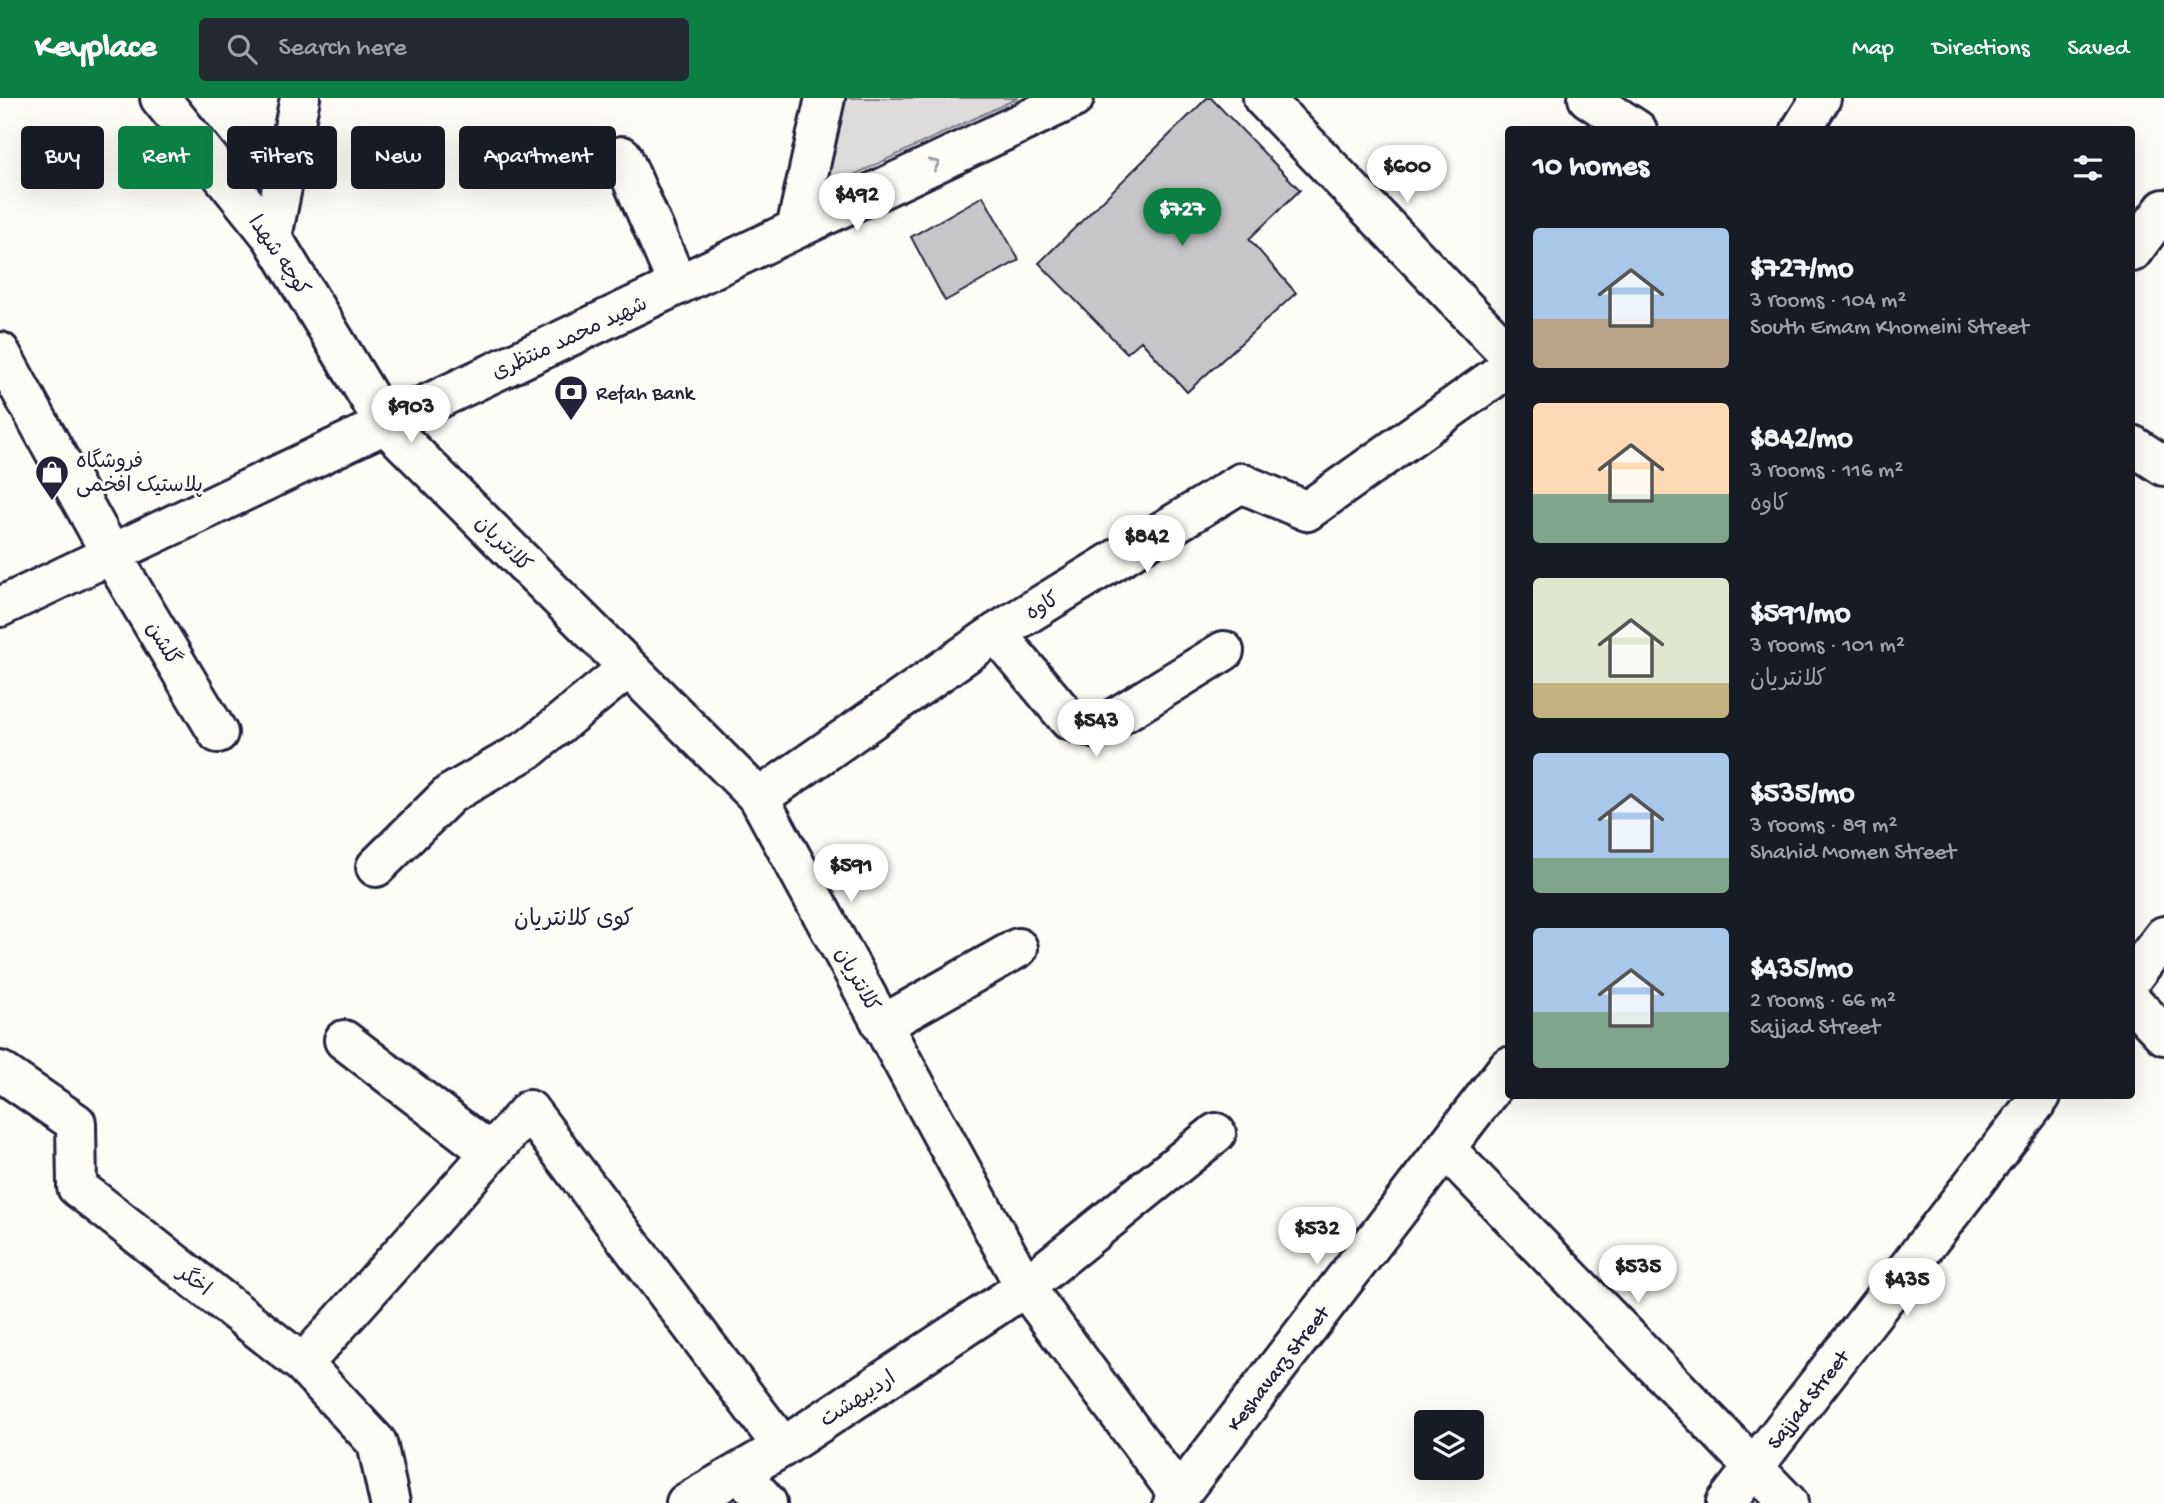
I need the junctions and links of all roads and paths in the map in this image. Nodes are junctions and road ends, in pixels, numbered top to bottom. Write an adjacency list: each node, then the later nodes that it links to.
1 (160, 98): 13 (street, کوچه شهدا)
2 (300, 98): 13 (street)
3 (825, 98): 12 (street)
4 (1074, 98): 12 (street, شهید محمد منتظری, one-way to 4)
5 (1263, 98): 16 (street)
6 (1588, 98): 8 (street)
7 (1821, 98): 9 (street)
8 (1631, 126)
9 (1804, 126)
10 (622, 156): 15 (street)
11 (2164, 209): 14 (street)
12 (796, 229): 15 (street, شهید محمد منتظری)
13 (272, 237): 19 (street, کوچه شهدا)
14 (2135, 248)
15 (678, 285): 19 (street, شهید محمد منتظری)
16 (1505, 350)
17 (0, 352): 22 (street, گلشن)
18 (1505, 370): 24 (street, کاوه)
19 (385, 424): 22 (street, شهید محمد منتظری); 26 (street, کلانتریان)
20 (2135, 447): 21 (street)
21 (2164, 466)
22 (111, 554): 23 (street, شهید محمد منتظری); 27 (street, گلشن)
23 (0, 607)
24 (996, 633): 25 (street); 28 (street, کاوه)
25 (1224, 650)
26 (628, 668): 28 (street, کلانتریان); 29 (street)
27 (218, 733)
28 (759, 798): 34 (street, کلانتریان)
29 (376, 867)
30 (2164, 936): 32 (street)
31 (1018, 948): 34 (street)
32 (2135, 974)
33 (2135, 1004): 35 (street)
34 (883, 1025): 43 (street, کلانتریان)
35 (2164, 1035)
36 (344, 1040): 42 (street)
37 (0, 1071): 44 (street, اخگر)
38 (1505, 1072): 41 (street, Keshavarz Street)
39 (2039, 1099): 46 (street, Sajjad Street)
40 (1216, 1133): 43 (street, اردیبهشت)
41 (1446, 1149): 46 (street); 48 (street, Keshavarz Street)
42 (491, 1153): 44 (street); 45 (street)
43 (1025, 1287): 45 (street, اردیبهشت); 48 (street, کلانتریان)
44 (303, 1364): 49 (street, اخگر)
45 (783, 1447): 47 (street, اردیبهشت)
46 (1753, 1468): 52 (street, Sajjad Street); 53 (street)
47 (740, 1472): 50 (street, اردیبهشت); 51 (street)
48 (1176, 1499)
49 (390, 1503)
50 (687, 1503)
51 (768, 1503)
52 (1726, 1503)
53 (1787, 1503)

